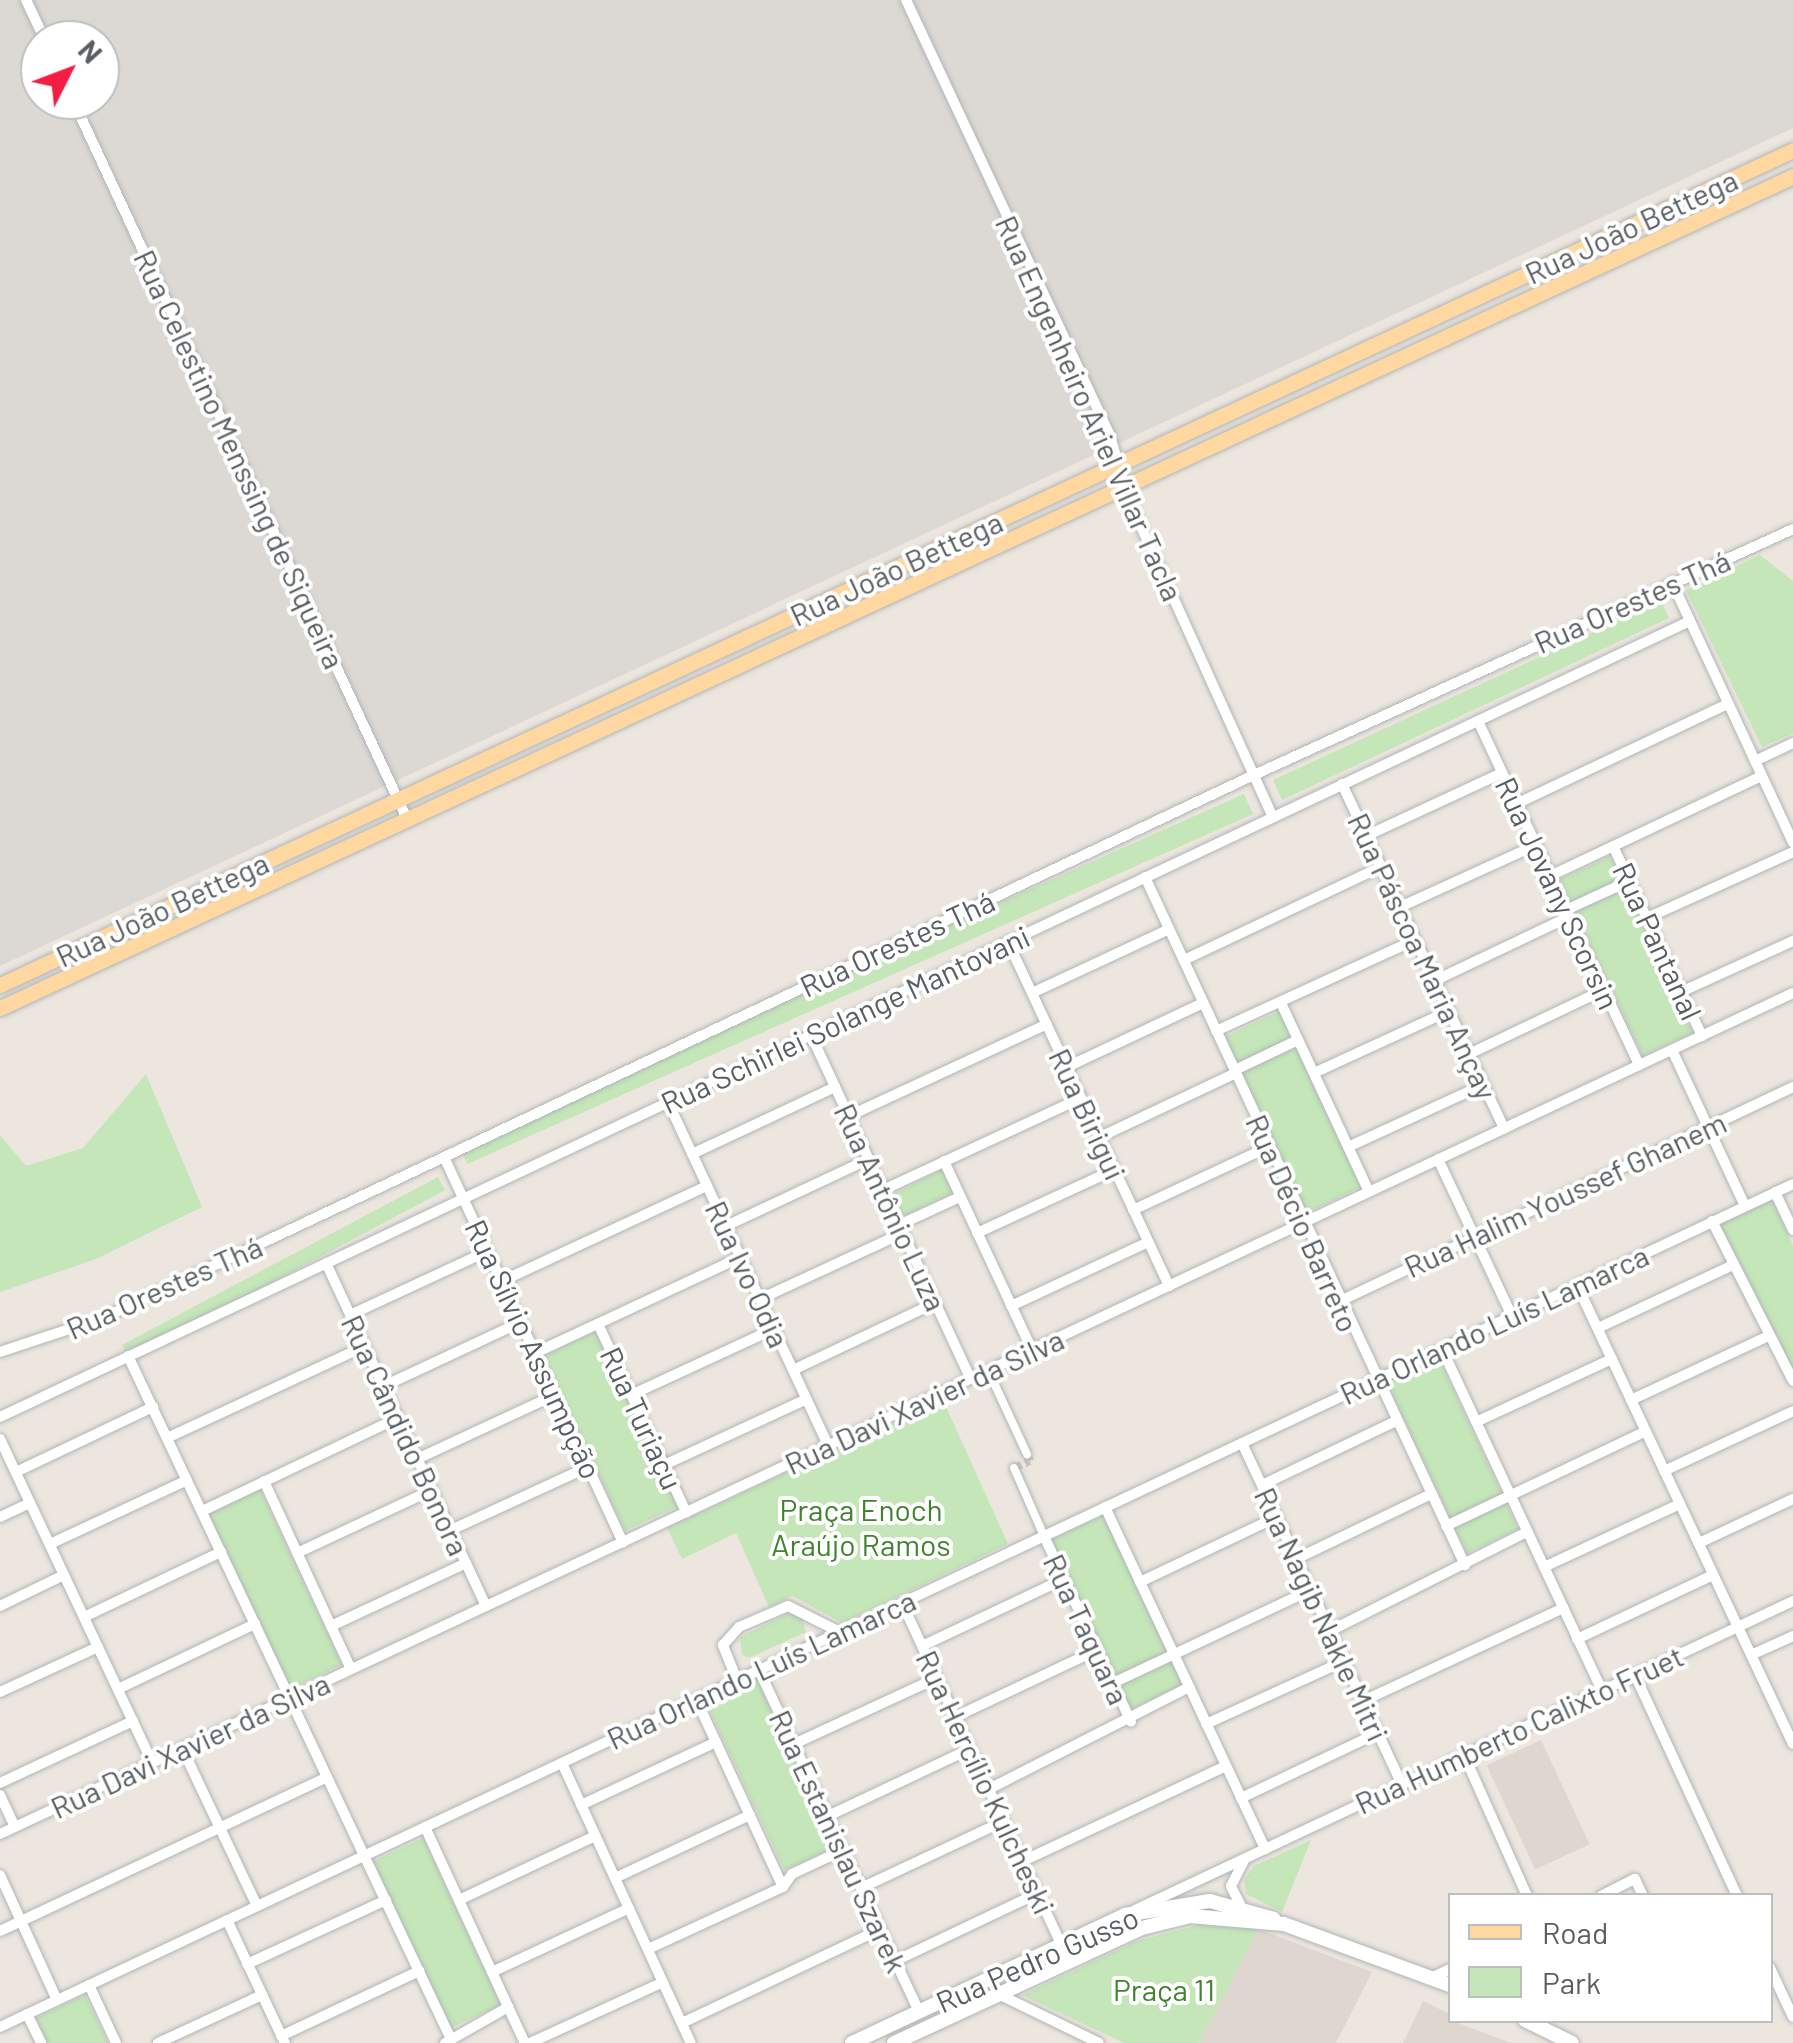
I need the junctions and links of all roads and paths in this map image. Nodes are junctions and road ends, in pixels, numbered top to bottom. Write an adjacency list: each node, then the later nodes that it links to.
1 (906, 0): 9 (street, Rua Engenheiro Ariel Villar Tacla)
2 (82, 120): 24 (street, Rua Celestino Menssing de Siqueira)
3 (1793, 150): 5 (main road, Rua João Bettega)
4 (1793, 176): 7 (main road, Rua João Bettega)
5 (1585, 247): 6 (main road, Rua João Bettega); 7 (main road)
6 (1559, 259): 8 (main road); 9 (main road, Rua João Bettega)
7 (1596, 268): 8 (main road, Rua João Bettega)
8 (1569, 280): 10 (main road, Rua João Bettega)
9 (1121, 463): 10 (street, Rua Engenheiro Ariel Villar Tacla); 14 (main road, Rua João Bettega)
10 (1123, 487): 15 (main road, Rua João Bettega); 21 (street, Rua Engenheiro Ariel Villar Tacla)
11 (1793, 529): 12 (street, Rua Orestes Thá)
12 (1672, 582): 13 (street); 21 (street, Rua Orestes Thá)
13 (1690, 621): 16 (street); 17 (street, Rua Schirlei Solange Mantovani)
14 (754, 634): 15 (main road); 24 (main road, Rua João Bettega)
15 (762, 654): 27 (main road, Rua João Bettega)
16 (1728, 704): 19 (street); 25 (street)
17 (1478, 721): 20 (street, Rua Jovany Scorsin); 23 (street, Rua Schirlei Solange Mantovani)
18 (1793, 743): 19 (street)
19 (1755, 761): 22 (street)
20 (1502, 773): 25 (street, Rua Jovany Scorsin); 28 (street)
21 (1254, 775): 26 (street, Rua Engenheiro Ariel Villar Tacla); 78 (street, Rua Orestes Thá)
22 (1762, 776): 29 (street); 31 (street)
23 (1342, 784): 26 (street, Rua Schirlei Solange Mantovani); 28 (street, Rua Páscoa Maria Ançay)
24 (398, 800): 27 (street, Rua Celestino Menssing de Siqueira); 46 (main road, Rua João Bettega)
25 (1516, 804): 30 (street, Rua Jovany Scorsin)
26 (1273, 817): 35 (street, Rua Schirlei Solange Mantovani)
27 (407, 819): 53 (main road, Rua João Bettega)
28 (1366, 836): 33 (street, Rua Páscoa Maria Ançay)
29 (1793, 843)
30 (1536, 845): 34 (street, Rua Jovany Scorsin); 37 (street)
31 (1613, 846): 34 (street); 36 (street, Rua Pantanal)
32 (1793, 852): 39 (street)
33 (1381, 867): 37 (street, Rua Páscoa Maria Ançay); 44 (street)
34 (1550, 876): 38 (street, Rua Jovany Scorsin)
35 (1145, 877): 40 (street, Rua Décio Barreto); 43 (street, Rua Schirlei Solange Mantovani)
36 (1629, 880): 38 (street); 39 (street, Rua Pantanal)
37 (1400, 908): 41 (street, Rua Páscoa Maria Ançay)
38 (1568, 913): 45 (street); 47 (street, Rua Jovany Scorsin)
39 (1647, 918): 48 (street, Rua Pantanal)
40 (1169, 929): 44 (street, Rua Décio Barreto); 49 (street)
41 (1415, 940): 45 (street, Rua Páscoa Maria Ançay); 52 (street)
42 (1793, 941): 48 (street)
43 (1008, 942): 49 (street, Rua Birigui); 57 (street, Rua Schirlei Solange Mantovani)
44 (1184, 960): 51 (street, Rua Décio Barreto)
45 (1434, 981): 54 (street, Rua Páscoa Maria Ançay)
46 (0, 985)
47 (1604, 990): 61 (street); 62 (street, Rua Jovany Scorsin)
48 (1682, 992): 58 (street, Rua Pantanal)
49 (1032, 993): 55 (street, Rua Birigui)
50 (1793, 993): 58 (street, Rua Davi Xavier da Silva)
51 (1203, 1003): 56 (street, Rua Décio Barreto); 63 (street)
52 (1281, 1003): 56 (street); 59 (street)
53 (0, 1008)
54 (1449, 1011): 61 (street, Rua Páscoa Maria Ançay); 65 (street)
55 (1047, 1024): 63 (street, Rua Birigui); 71 (street)
56 (1216, 1031): 64 (street, Rua Décio Barreto)
57 (811, 1035): 67 (street, Rua Antônio Luza); 70 (street, Rua Schirlei Solange Mantovani)
58 (1702, 1036): 60 (street, Rua Davi Xavier da Silva)
59 (1298, 1040): 64 (street); 65 (street)
60 (1672, 1050): 62 (street, Rua Davi Xavier da Silva); 73 (street)
61 (1469, 1054): 66 (street, Rua Páscoa Maria Ançay)
62 (1639, 1065): 72 (street, Rua Davi Xavier da Silva)
63 (1066, 1067): 69 (street, Rua Birigui)
64 (1235, 1072): 74 (street); 75 (street, Rua Décio Barreto)
65 (1314, 1073): 76 (street)
66 (1483, 1085): 72 (street, Rua Páscoa Maria Ançay); 76 (street)
67 (835, 1087): 71 (street, Rua Antônio Luza); 77 (street)
68 (1793, 1087): 73 (street, Rua Halim Youssef Ghanem)
69 (1081, 1098): 74 (street, Rua Birigui); 81 (street)
70 (668, 1102): 77 (street, Rua Ivo Odia); 89 (street, Rua Schirlei Solange Mantovani)
71 (849, 1116): 79 (street, Rua Antônio Luza)
72 (1504, 1128): 80 (street, Rua Davi Xavier da Silva)
73 (1708, 1128): 90 (street); 98 (street, Rua Halim Youssef Ghanem)
74 (1100, 1138): 82 (street, Rua Birigui)
75 (1270, 1146): 91 (street); 92 (street, Rua Décio Barreto)
76 (1348, 1147): 86 (street)
77 (692, 1154): 84 (street, Rua Ivo Odia)
78 (444, 1156): 89 (street, Rua Sílvio Assumpção); 121 (street, Rua Orestes Thá)
79 (868, 1159): 85 (street, Rua Antônio Luza); 94 (street)
80 (1438, 1160): 86 (street, Rua Davi Xavier da Silva); 98 (street)
81 (944, 1161): 85 (street); 88 (street)
82 (1114, 1170): 91 (street, Rua Birigui); 97 (street)
83 (1793, 1184): 87 (street, Rua Orlando Luís Lamarca)
84 (707, 1186): 94 (street, Rua Ivo Odia); 104 (street)
85 (883, 1190): 95 (street, Rua Antônio Luza)
86 (1369, 1192): 92 (street, Rua Davi Xavier da Silva)
87 (1775, 1192): 90 (street, Rua Orlando Luís Lamarca); 96 (street)
88 (960, 1197): 95 (street); 97 (street)
89 (464, 1198): 100 (street, Rua Sílvio Assumpção); 102 (street, Rua Schirlei Solange Mantovani)
90 (1745, 1206): 93 (street, Rua Orlando Luís Lamarca)
91 (1133, 1210): 99 (street, Rua Birigui)
92 (1305, 1222): 106 (street, Rua Davi Xavier da Silva); 108 (street, Rua Décio Barreto)
93 (1712, 1222): 103 (street); 105 (street, Rua Orlando Luís Lamarca)
94 (726, 1226): 101 (street, Rua Ivo Odia)
95 (901, 1229): 107 (street); 109 (street, Rua Antônio Luza)
96 (1793, 1230)
97 (978, 1233): 110 (street)
98 (1475, 1237): 108 (street, Rua Halim Youssef Ghanem); 112 (street)
99 (1148, 1242): 106 (street, Rua Birigui); 110 (street)
100 (488, 1251): 104 (street, Rua Sílvio Assumpção); 111 (street)
101 (740, 1258): 107 (street, Rua Ivo Odia); 114 (street)
102 (326, 1263): 111 (street, Rua Cândido Bonora); 123 (street, Rua Schirlei Solange Mantovani)
103 (1733, 1265): 115 (street); 117 (street)
104 (502, 1281): 113 (street, Rua Sílvio Assumpção)
105 (1578, 1285): 112 (street, Rua Orlando Luís Lamarca); 115 (street)
106 (1169, 1286): 120 (street, Rua Davi Xavier da Silva)
107 (760, 1299): 116 (street, Rua Ivo Odia)
108 (1338, 1302): 129 (street, Rua Décio Barreto)
109 (936, 1303): 126 (street); 128 (street, Rua Antônio Luza)
110 (1011, 1306): 120 (street)
111 (350, 1316): 118 (street, Rua Cândido Bonora)
112 (1512, 1316): 119 (street, Rua Orlando Luís Lamarca)
113 (521, 1322): 122 (street, Rua Sílvio Assumpção); 131 (street)
114 (598, 1324): 122 (street); 133 (street, Rua Turiaçu)
115 (1598, 1328): 124 (street)
116 (774, 1329): 126 (street, Rua Ivo Odia); 133 (street)
117 (1766, 1337): 125 (street); 135 (street)
118 (365, 1346): 131 (street, Rua Cândido Bonora); 144 (street)
119 (1442, 1349): 129 (street, Rua Orlando Luís Lamarca); 141 (street)
120 (1032, 1350): 127 (street, Rua Davi Xavier da Silva)
121 (0, 1352)
122 (535, 1352): 132 (street, Rua Sílvio Assumpção)
123 (128, 1356): 136 (street); 138 (street, Rua Schirlei Solange Mantovani)
124 (1612, 1359): 135 (street); 141 (street)
125 (1790, 1365): 130 (street)
126 (793, 1370): 134 (street, Rua Ivo Odia)
127 (988, 1370): 128 (street, Rua Davi Xavier da Silva); 147 (street)
128 (971, 1378): 146 (street, Rua Davi Xavier da Silva)
129 (1376, 1380): 140 (street, Rua Décio Barreto); 145 (street, Rua Orlando Luís Lamarca)
130 (1793, 1381)
131 (384, 1386): 139 (street, Rua Cândido Bonora)
132 (555, 1395): 148 (street); 150 (street, Rua Sílvio Assumpção)
133 (631, 1395): 149 (street, Rua Turiaçu)
134 (807, 1399): 146 (street, Rua Ivo Odia); 149 (street)
135 (1631, 1400): 142 (street)
136 (152, 1408): 144 (street); 153 (street)
137 (1793, 1411): 152 (street)
138 (0, 1417)
139 (398, 1418): 148 (street, Rua Cândido Bonora); 155 (street)
140 (1396, 1422): 156 (street); 158 (street, Rua Décio Barreto)
141 (1476, 1422): 159 (street)
142 (1646, 1430): 152 (street); 159 (street)
143 (0, 1438): 153 (street)
144 (167, 1438): 154 (street)
145 (1242, 1443): 156 (street, Rua Nagib Nakle Mitri); 163 (street, Rua Orlando Luís Lamarca)
146 (828, 1445): 165 (street, Rua Davi Xavier da Silva)
147 (1027, 1454)
148 (418, 1459): 157 (street, Rua Cândido Bonora)
149 (664, 1465): 165 (street, Rua Turiaçu)
150 (588, 1467): 169 (street); 172 (street, Rua Sílvio Assumpção)
151 (1014, 1468): 171 (street)
152 (1664, 1470): 162 (street)
153 (16, 1472): 161 (street)
154 (187, 1480): 164 (street); 174 (street)
155 (264, 1482): 164 (street); 176 (street)
156 (1262, 1485): 167 (street, Rua Nagib Nakle Mitri)
157 (432, 1490): 169 (street, Rua Cândido Bonora); 176 (street)
158 (1431, 1494): 168 (street, Rua Décio Barreto); 177 (street)
159 (1510, 1496): 168 (street); 170 (street)
160 (1793, 1499): 173 (street)
161 (30, 1503): 166 (street); 174 (street)
162 (1680, 1504): 173 (street); 180 (street)
163 (1105, 1507): 171 (street, Rua Orlando Luís Lamarca); 184 (street)
164 (202, 1511): 175 (street)
165 (686, 1512): 172 (street, Rua Davi Xavier da Silva)
166 (0, 1517)
167 (1277, 1517): 177 (street, Rua Nagib Nakle Mitri); 184 (street)
168 (1446, 1526): 179 (street, Rua Décio Barreto)
169 (451, 1530): 178 (street, Rua Cândido Bonora)
170 (1528, 1532): 179 (street); 180 (street)
171 (1044, 1536): 183 (street, Rua Taquara); 187 (street, Rua Orlando Luís Lamarca)
172 (623, 1542): 189 (street, Rua Davi Xavier da Silva)
173 (1698, 1543): 182 (street)
174 (50, 1544): 181 (street)
175 (221, 1552): 191 (street); 192 (street)
176 (297, 1552): 193 (street)
177 (1296, 1559): 185 (street, Rua Nagib Nakle Mitri)
178 (466, 1562): 189 (street, Rua Cândido Bonora); 193 (street)
179 (1465, 1566): 196 (street)
180 (1544, 1567): 190 (street)
181 (64, 1575): 188 (street); 191 (street)
182 (1714, 1575): 194 (street); 198 (street)
183 (1064, 1579): 199 (street); 201 (street, Rua Taquara)
184 (1140, 1582): 202 (street)
185 (1311, 1590): 196 (street, Rua Nagib Nakle Mitri); 202 (street)
186 (1793, 1601): 194 (street, Rua Humberto Calixto Fruet)
187 (902, 1603): 195 (street, Rua Orlando Luís Lamarca); 199 (street, Rua Hercílio Kulcheski)
188 (0, 1606)
189 (486, 1606): 205 (street, Rua Davi Xavier da Silva)
190 (1563, 1608): 198 (street); 217 (street)
191 (84, 1617): 200 (street)
192 (255, 1624): 212 (street); 215 (street)
193 (331, 1626): 205 (street)
194 (1738, 1627): 203 (street); 207 (street, Rua Humberto Calixto Fruet)
195 (840, 1632): 206 (street, Rua Orlando Luís Lamarca); 209 (street)
196 (1330, 1632): 204 (street, Rua Nagib Nakle Mitri)
197 (1793, 1636): 203 (street)
198 (1577, 1639): 213 (street)
199 (922, 1646): 208 (street, Rua Hercílio Kulcheski)
200 (98, 1647): 212 (street); 214 (street)
201 (1097, 1650): 210 (street, Rua Taquara); 218 (street)
202 (1174, 1654): 210 (street); 211 (street)
203 (1751, 1655): 225 (street)
204 (1344, 1661): 217 (street, Rua Nagib Nakle Mitri); 221 (street)
205 (351, 1669): 215 (street, Rua Davi Xavier da Silva)
206 (760, 1670): 209 (street, Rua Orlando Luís Lamarca); 224 (street, Rua Estanislau Szarek)
207 (1635, 1675): 213 (street, Rua Humberto Calixto Fruet); 260 (street)
208 (937, 1678): 218 (street, Rua Hercílio Kulcheski); 224 (street)
209 (737, 1680): 216 (street, Rua Orlando Luís Lamarca)
210 (1113, 1683): 220 (street, Rua Taquara)
211 (1189, 1687): 220 (street); 221 (street)
212 (118, 1688): 219 (street)
213 (1602, 1691): 228 (street, Rua Humberto Calixto Fruet)
214 (0, 1692)
215 (290, 1698): 226 (street, Rua Davi Xavier da Silva); 232 (street)
216 (696, 1700): 223 (street); 230 (street, Rua Orlando Luís Lamarca)
217 (1363, 1702): 222 (street, Rua Nagib Nakle Mitri)
218 (956, 1717): 227 (street, Rua Hercílio Kulcheski)
219 (133, 1721): 229 (street); 233 (street)
220 (1131, 1722): 235 (street)
221 (1206, 1724): 231 (street)
222 (1378, 1733): 234 (street, Rua Nagib Nakle Mitri); 237 (street)
223 (716, 1742): 238 (street); 239 (street)
224 (794, 1744): 240 (street, Rua Estanislau Szarek)
225 (1793, 1744)
226 (182, 1748): 229 (street, Rua Davi Xavier da Silva); 243 (street)
227 (970, 1748): 235 (street, Rua Hercílio Kulcheski); 240 (street)
228 (1464, 1755): 234 (street, Rua Humberto Calixto Fruet); 257 (street)
229 (152, 1762): 242 (street, Rua Davi Xavier da Silva)
230 (562, 1763): 238 (street); 244 (street, Rua Orlando Luís Lamarca)
231 (1226, 1766): 237 (street); 251 (street)
232 (327, 1777): 243 (street); 249 (street)
233 (0, 1783)
234 (1402, 1785): 247 (street, Rua Humberto Calixto Fruet)
235 (989, 1789): 241 (street, Rua Hercílio Kulcheski)
236 (0, 1795): 242 (street)
237 (1241, 1798): 247 (street)
238 (581, 1805): 246 (street)
239 (750, 1815): 253 (street); 254 (street)
240 (828, 1816): 248 (street, Rua Estanislau Szarek)
241 (1004, 1821): 251 (street, Rua Hercílio Kulcheski); 255 (street)
242 (15, 1827): 245 (street, Rua Davi Xavier da Silva)
243 (220, 1827): 264 (street); 268 (street)
244 (425, 1827): 249 (street, Rua Orlando Luís Lamarca); 262 (street)
245 (0, 1834)
246 (596, 1836): 253 (street); 262 (street)
247 (1264, 1849): 250 (street, Rua Humberto Calixto Fruet)
248 (844, 1850): 254 (street); 255 (street, Rua Estanislau Szarek)
249 (364, 1856): 261 (street); 264 (street, Rua Orlando Luís Lamarca)
250 (1246, 1858): 263 (street); 266 (street, Rua Humberto Calixto Fruet)
251 (1023, 1861): 256 (street, Rua Hercílio Kulcheski)
252 (0, 1876): 268 (street)
253 (615, 1878): 265 (street)
254 (783, 1887): 273 (street)
255 (862, 1888): 270 (street, Rua Estanislau Szarek)
256 (1038, 1893): 272 (street, Rua Hercílio Kulcheski); 274 (street)
257 (1526, 1893)
258 (1607, 1893): 259 (street)
259 (1642, 1893)
260 (1736, 1893)
261 (386, 1900): 276 (street); 278 (street)
262 (459, 1900): 279 (street)
263 (1240, 1904): 266 (main road, Rua Pedro Gusso); 269 (main road, Rua Pedro Gusso)
264 (257, 1906): 267 (street, Rua Orlando Luís Lamarca)
265 (629, 1908): 273 (street); 279 (street)
266 (1125, 1914): 272 (main road, Rua Pedro Gusso)
267 (227, 1920): 276 (street); 285 (street, Rua Orlando Luís Lamarca)
268 (21, 1921): 271 (street); 288 (street)
269 (1284, 1924): 275 (main road, Rua Pedro Gusso); 281 (main road, Rua Pedro Gusso)
270 (880, 1929): 274 (street, Rua Estanislau Szarek); 293 (street)
271 (0, 1931)
272 (1062, 1944): 275 (street, Rua Hercílio Kulcheski); 282 (main road, Rua Pedro Gusso)
273 (648, 1950): 283 (street)
274 (895, 1961): 290 (street, Rua Estanislau Szarek)
275 (1070, 1961): 287 (main road, Rua Pedro Gusso)
276 (247, 1964): 286 (street)
277 (1448, 1969): 281 (street)
278 (419, 1971): 296 (street); 297 (street)
279 (492, 1972): 289 (street)
280 (1773, 1974): 292 (street)
281 (1433, 1977): 284 (main road, Rua Pedro Gusso)
282 (990, 1978): 287 (street); 290 (main road, Rua Pedro Gusso)
283 (663, 1982): 293 (street); 301 (street)
284 (1448, 1984)
285 (90, 1985): 288 (street, Rua Orlando Luís Lamarca); 299 (street)
286 (262, 1994): 296 (street); 300 (street)
287 (998, 1994): 304 (main road, Rua Pedro Gusso); 305 (street)
288 (57, 2000): 291 (street, Rua Orlando Luís Lamarca)
289 (508, 2007): 297 (street); 301 (street)
290 (919, 2012): 303 (main road, Rua Pedro Gusso)
291 (27, 2014): 295 (street, Rua Orlando Luís Lamarca); 298 (street)
292 (1793, 2016)
293 (682, 2023): 302 (street)
294 (1531, 2023): 306 (main road)
295 (0, 2027)
296 (283, 2039)
297 (447, 2039)
298 (40, 2043)
299 (116, 2043)
300 (158, 2043)
301 (528, 2043)
302 (691, 2043)
303 (852, 2043)
304 (894, 2043)
305 (1099, 2043)
306 (1572, 2043)

